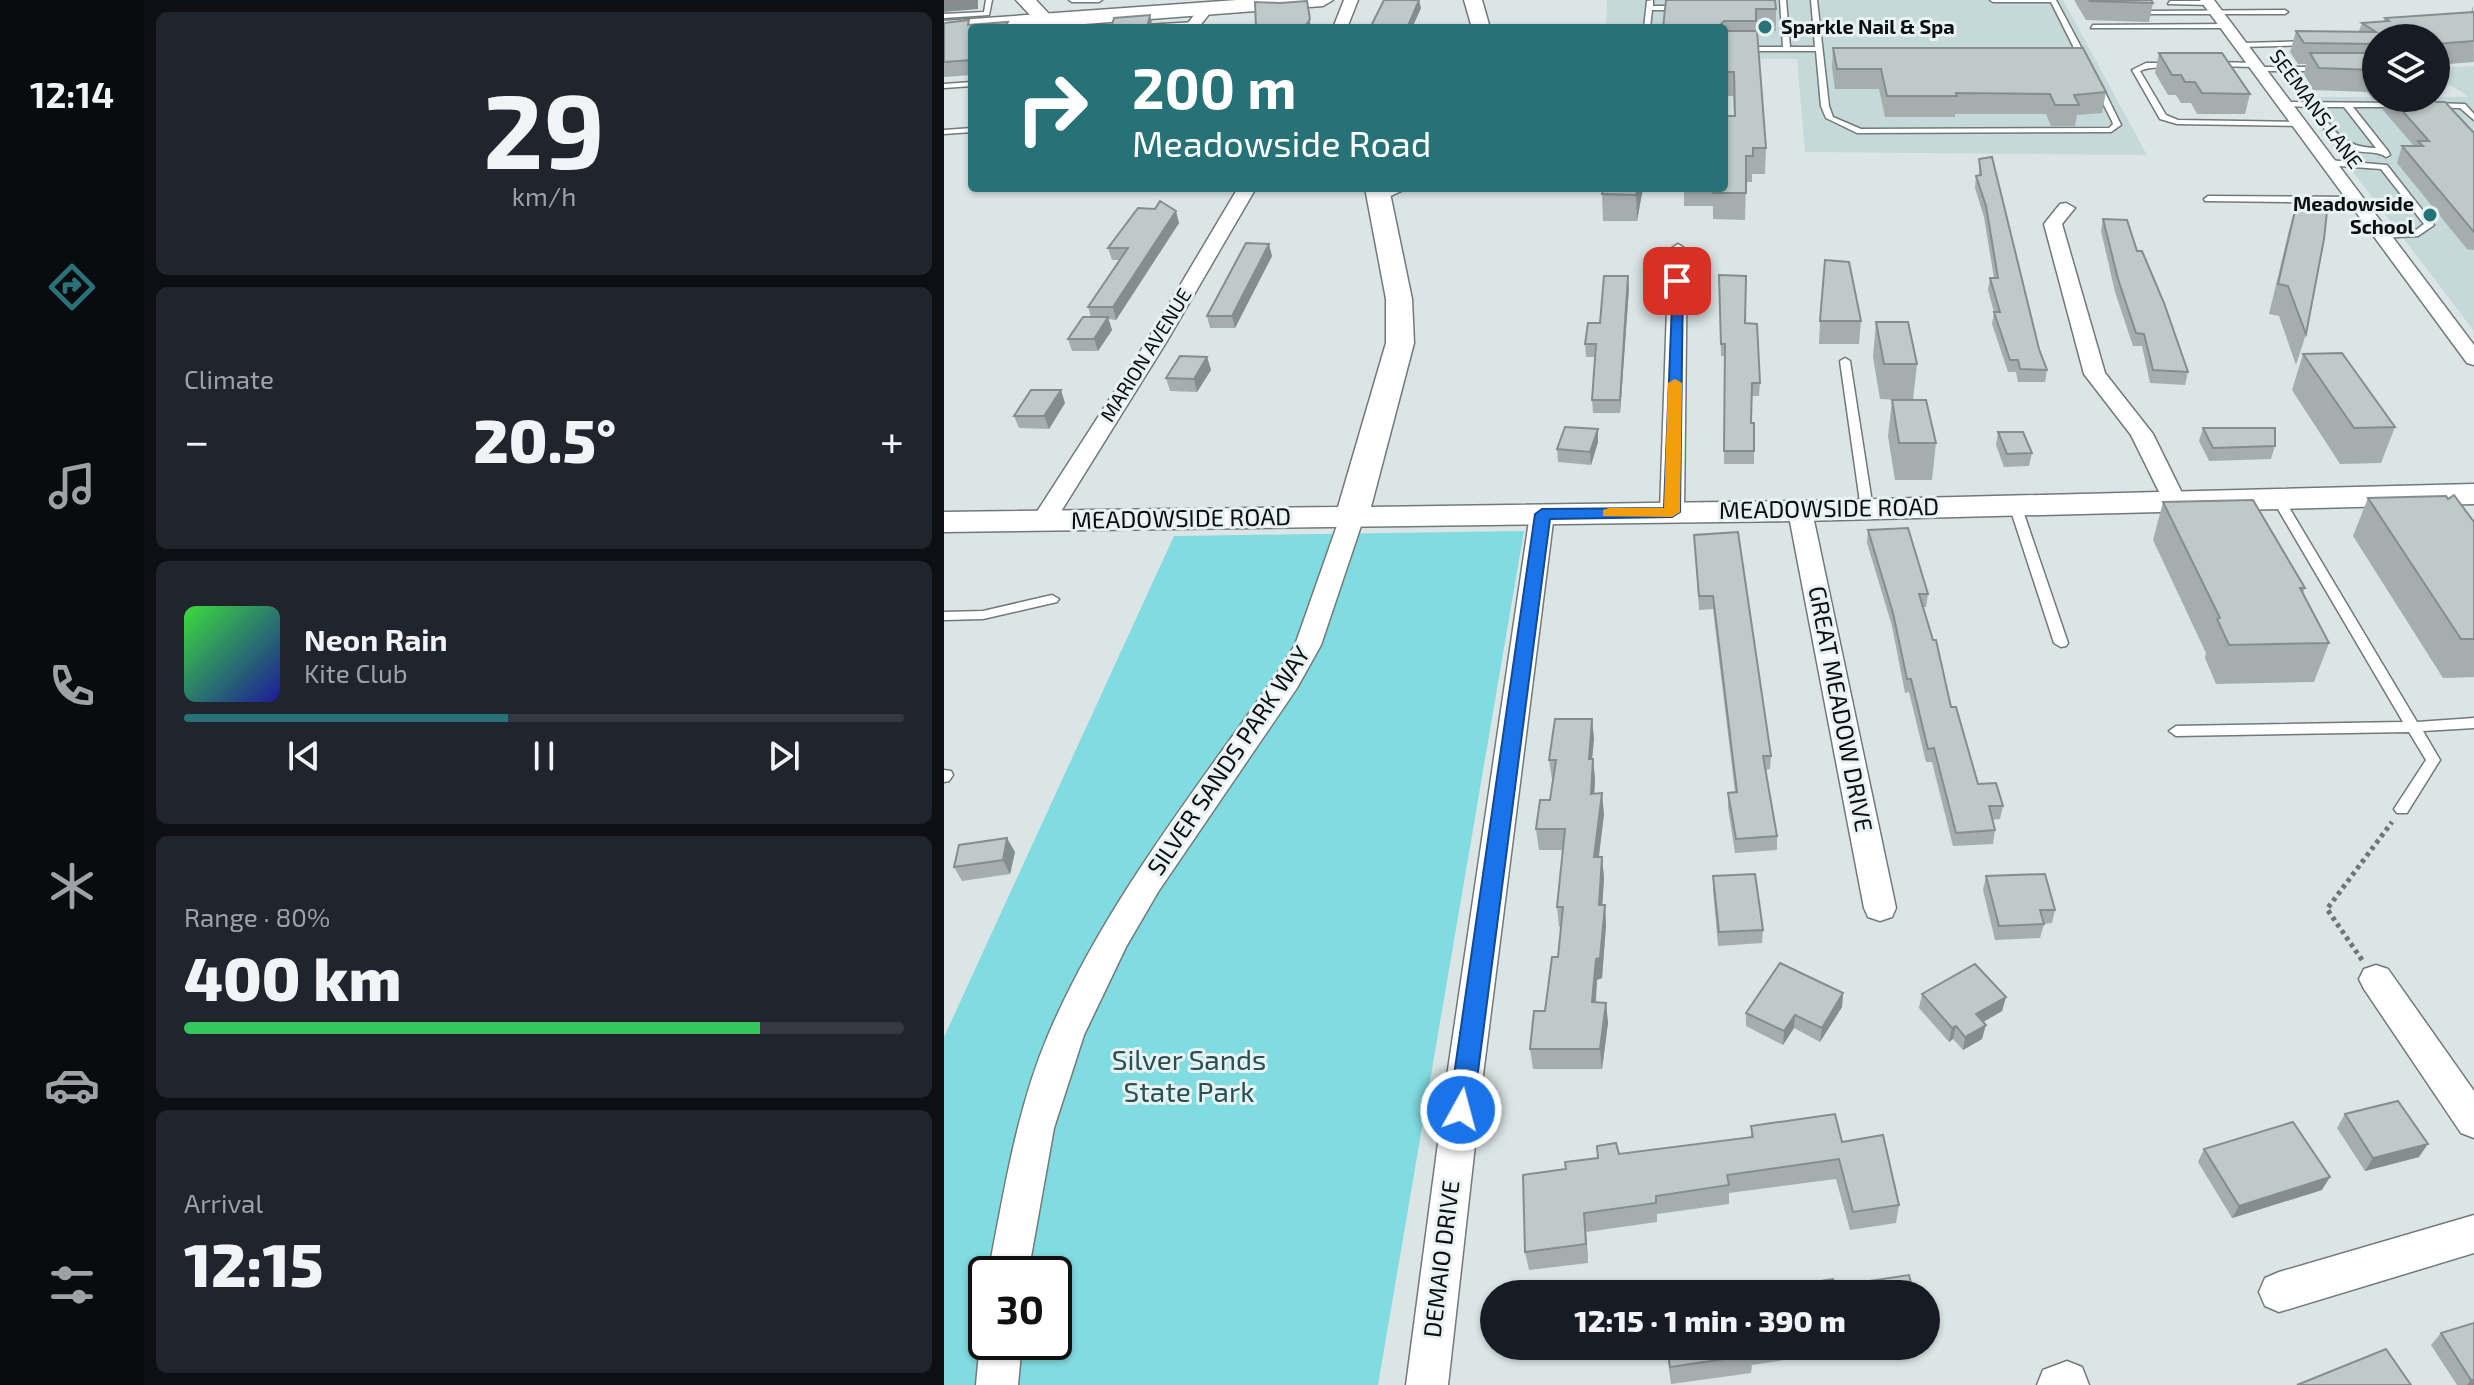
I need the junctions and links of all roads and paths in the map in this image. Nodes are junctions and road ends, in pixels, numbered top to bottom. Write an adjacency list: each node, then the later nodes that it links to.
1 (947, 0): 21 (lane)
2 (989, 0): 23 (lane)
3 (1025, 0): 24 (main road)
4 (1072, 0): 5 (lane)
5 (1099, 0)
6 (1323, 0): 14 (main road)
7 (1351, 0): 26 (street)
8 (1473, 0): 27 (main road)
9 (1692, 0): 15 (lane)
10 (1783, 0): 33 (lane)
11 (1814, 0): 34 (lane)
12 (1993, 0): 13 (lane)
13 (2040, 0): 38 (lane)
14 (1272, 2): 22 (main road)
15 (1650, 4): 28 (lane)
16 (2144, 4): 18 (lane)
17 (1163, 6): 22 (main road); 25 (main road)
18 (2216, 10): 19 (lane); 20 (lane); 29 (lane); 31 (street, SEEMANS LANE)
19 (2285, 12)
20 (2148, 13)
21 (944, 15): 23 (lane)
22 (1198, 20): 25 (lane)
23 (958, 24)
24 (1037, 24)
25 (1122, 24)
26 (1342, 24)
27 (1480, 24)
28 (1648, 24)
29 (2093, 27)
30 (2315, 42): 31 (lane)
31 (2242, 45): 41 (street, SEEMANS LANE)
32 (1728, 49): 33 (lane)
33 (1787, 49): 34 (lane)
34 (1819, 49): 35 (lane)
35 (1820, 63): 36 (lane); 38 (lane)
36 (1831, 63)
37 (2073, 63): 38 (lane)
38 (2086, 63)
39 (2184, 64): 51 (lane)
40 (2199, 64): 41 (lane)
41 (2259, 67): 42 (lane); 45 (street, SEEMANS LANE)
42 (2332, 70)
43 (968, 84): 44 (lane)
44 (944, 86)
45 (2286, 104): 46 (lane); 51 (street, SEEMANS LANE)
46 (2312, 105): 47 (lane); 54 (lane)
47 (2347, 105): 48 (lane); 54 (lane)
48 (2362, 105)
49 (2450, 106): 50 (lane)
50 (2474, 118)
51 (2301, 124): 55 (street, SEEMANS LANE)
52 (968, 130): 53 (lane)
53 (944, 132)
54 (2384, 151): 56 (lane)
55 (2328, 163): 56 (lane); 60 (street, SEEMANS LANE)
56 (2384, 167): 62 (lane)
57 (1245, 192): 75 (street, MARION AVENUE)
58 (1384, 192): 74 (main road, SILVER SANDS PARK WAY)
59 (2208, 199): 60 (lane)
60 (2356, 200): 62 (street, SEEMANS LANE)
61 (2066, 208): 68 (street)
62 (2382, 236): 64 (street, SEEMANS LANE)
63 (1678, 250): 72 (street)
64 (2474, 359)
65 (1845, 361): 70 (lane)
66 (2474, 494): 67 (main road, MEADOWSIDE ROAD)
67 (2278, 499): 68 (main road, MEADOWSIDE ROAD); 81 (lane)
68 (2174, 501): 69 (main road, MEADOWSIDE ROAD)
69 (2015, 505): 70 (main road, MEADOWSIDE ROAD); 79 (lane)
70 (1867, 509): 71 (main road, MEADOWSIDE ROAD)
71 (1800, 511): 72 (main road, MEADOWSIDE ROAD); 84 (street, GREAT MEADOW DRIVE)
72 (1672, 512): 73 (main road, MEADOWSIDE ROAD)
73 (1542, 514): 74 (main road, MEADOWSIDE ROAD); 92 (street, DEMAIO DRIVE)
74 (1352, 517): 75 (main road, MEADOWSIDE ROAD); 88 (street, SILVER SANDS PARK WAY)
75 (1043, 521): 76 (main road, MEADOWSIDE ROAD)
76 (944, 522)
77 (1052, 599): 78 (lane)
78 (944, 616)
79 (2061, 643)
80 (2474, 723): 81 (lane)
81 (2412, 727): 82 (lane); 83 (lane)
82 (2176, 731)
83 (2402, 809): 85 (path)
84 (1880, 908)
85 (2376, 979): 86 (street)
86 (2474, 1121)
87 (2474, 1234): 89 (street)
88 (1011, 1256)
89 (2279, 1292)
90 (999, 1360): 91 (street)
91 (997, 1385)
92 (1427, 1385)
93 (2058, 1385): 94 (street)
94 (2068, 1385)

